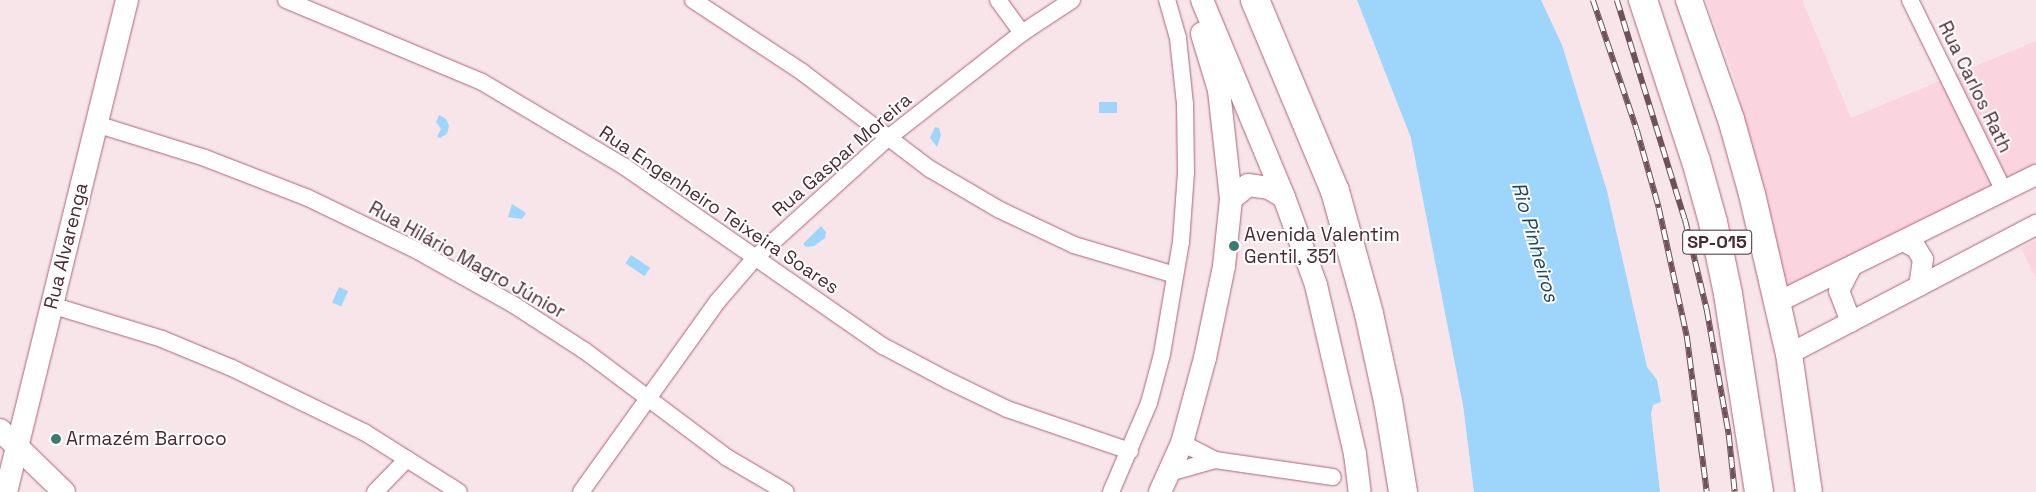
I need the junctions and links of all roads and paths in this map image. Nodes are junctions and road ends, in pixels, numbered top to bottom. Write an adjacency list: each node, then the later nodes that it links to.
1 (127, 0): 14 (main road, Rua Alvarenga)
2 (286, 0): 23 (street, Rua Engenheiro Teixeira Soares)
3 (693, 0): 15 (street)
4 (998, 0): 13 (street)
5 (1072, 0): 13 (street, Rua Gaspar Moreira)
6 (1167, 0): 26 (street)
7 (1189, 0): 19 (main road)
8 (1202, 0): 18 (main road)
9 (1255, 0): 49 (highway)
10 (1643, 0): 50 (highway, SP-015)
11 (1689, 0): 28 (highway)
12 (1910, 0): 17 (street, Rua Carlos Rath)
13 (1022, 33): 15 (street, Rua Gaspar Moreira)
14 (96, 124): 29 (main road, Rua Alvarenga); 32 (street, Rua Hilário Magro Júnior)
15 (888, 138): 23 (street, Rua Gaspar Moreira); 26 (street)
16 (2036, 175): 17 (street)
17 (2004, 191): 21 (street)
18 (1284, 196): 19 (main road); 48 (main road)
19 (1231, 199): 34 (main road)
20 (2036, 225): 25 (street)
21 (1929, 228): 22 (street); 25 (street)
22 (1903, 241): 24 (street); 27 (street)
23 (754, 258): 32 (street, Rua Gaspar Moreira); 36 (street, Rua Engenheiro Teixeira Soares)
24 (1852, 266): 28 (street); 30 (street)
25 (1951, 269): 27 (street)
26 (1175, 275): 36 (street)
27 (1919, 286): 30 (street)
28 (1778, 302): 31 (highway)
29 (51, 306): 35 (main road, Rua Alvarenga); 37 (street)
30 (1851, 322): 31 (street)
31 (1788, 354): 51 (highway)
32 (646, 398): 45 (street, Rua Gaspar Moreira); 46 (street, Rua Hilário Magro Júnior)
33 (0, 430): 35 (main road)
34 (1182, 443): 38 (street); 40 (main road)
35 (16, 446): 41 (main road, Rua Alvarenga); 42 (main road)
36 (1130, 451): 47 (street)
37 (407, 459): 43 (street); 44 (street)
38 (1215, 460): 39 (street); 40 (street)
39 (1333, 477)
40 (1164, 483)
41 (6, 492)
42 (64, 492)
43 (375, 492)
44 (459, 492)
45 (580, 492)
46 (786, 492)
47 (1111, 492)
48 (1360, 492)
49 (1403, 492)
50 (1758, 492)
51 (1809, 492)

